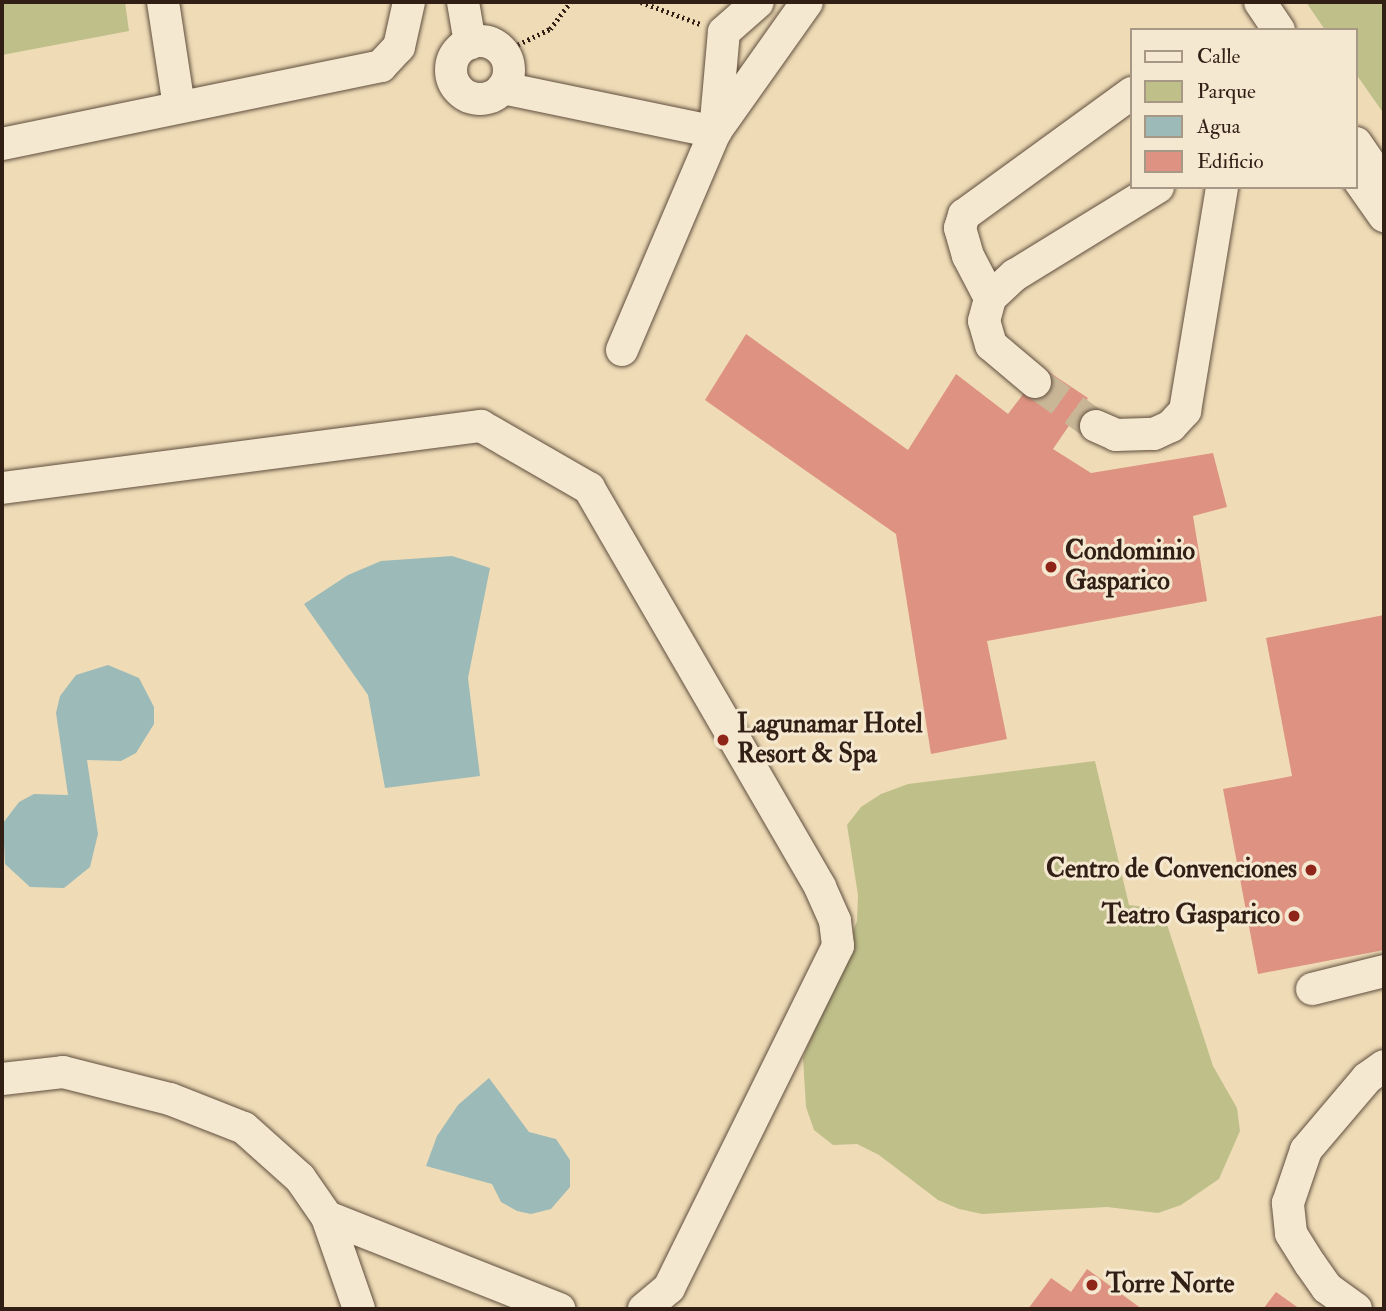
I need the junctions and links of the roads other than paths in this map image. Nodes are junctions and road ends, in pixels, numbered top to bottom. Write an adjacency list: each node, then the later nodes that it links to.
1 (163, 2): 13 (street)
2 (410, 2): 13 (street)
3 (463, 2): 10 (street)
4 (758, 2): 14 (street)
5 (807, 2): 14 (street)
6 (1237, 2): 8 (street)
7 (1260, 2): 9 (street)
8 (1255, 28)
9 (1278, 28)
10 (470, 43): 11 (street); 11 (street)
11 (503, 88): 14 (street)
12 (1130, 94): 22 (street)
13 (179, 106): 15 (street)
14 (715, 132): 23 (street)
15 (2, 144)
16 (1358, 146): 18 (street)
17 (1358, 179): 21 (street)
18 (1384, 184)
19 (1155, 189): 22 (street)
20 (1222, 189): 25 (street)
21 (1384, 216)
22 (990, 298): 24 (street)
23 (622, 350)
24 (1035, 382)
25 (1096, 426)
26 (2, 488): 34 (street)
27 (1384, 971): 28 (street)
28 (1312, 989)
29 (1384, 1066): 35 (street)
30 (2, 1079): 31 (street)
31 (327, 1217): 32 (street); 33 (street)
32 (359, 1309)
33 (559, 1309)
34 (644, 1309)
35 (1356, 1309)

